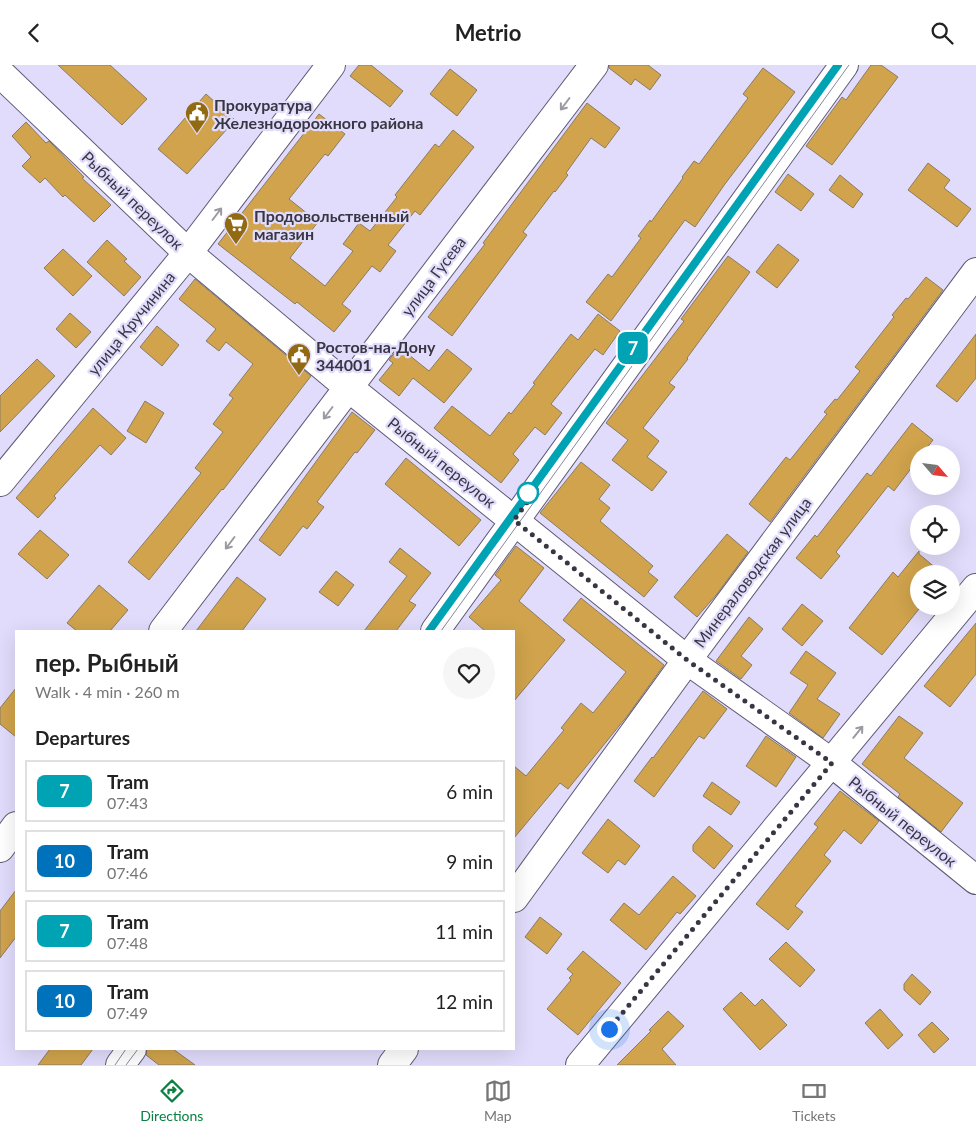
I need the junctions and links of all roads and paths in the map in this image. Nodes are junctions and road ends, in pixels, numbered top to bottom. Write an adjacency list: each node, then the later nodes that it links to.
1 (331, 65): 5 (street, улица Кручинина, one-way to 1)
2 (594, 65): 7 (street, улица Гусева, one-way to 7)
3 (844, 65): 9 (street)
4 (6, 89): 5 (street, Рыбный переулок)
5 (188, 253): 7 (street, Рыбный переулок); 8 (street, улица Кручинина)
6 (976, 272): 13 (street, Минераловодская улица)
7 (348, 387): 9 (street, Рыбный переулок); 11 (street, улица Гусева, one-way to 11)
8 (0, 482)
9 (514, 520): 12 (street); 13 (street, Рыбный переулок)
10 (976, 588): 14 (street, one-way to 10)
11 (164, 630)
12 (436, 630)
13 (687, 660): 14 (street, Рыбный переулок); 18 (street, Минераловодская улица)
14 (832, 763): 17 (street, Рыбный переулок); 23 (street)
15 (15, 827): 16 (street)
16 (0, 848)
17 (976, 880)
18 (515, 897)
19 (131, 1050): 21 (street)
20 (403, 1050): 22 (street)
21 (120, 1065)
22 (392, 1065)
23 (580, 1065)

